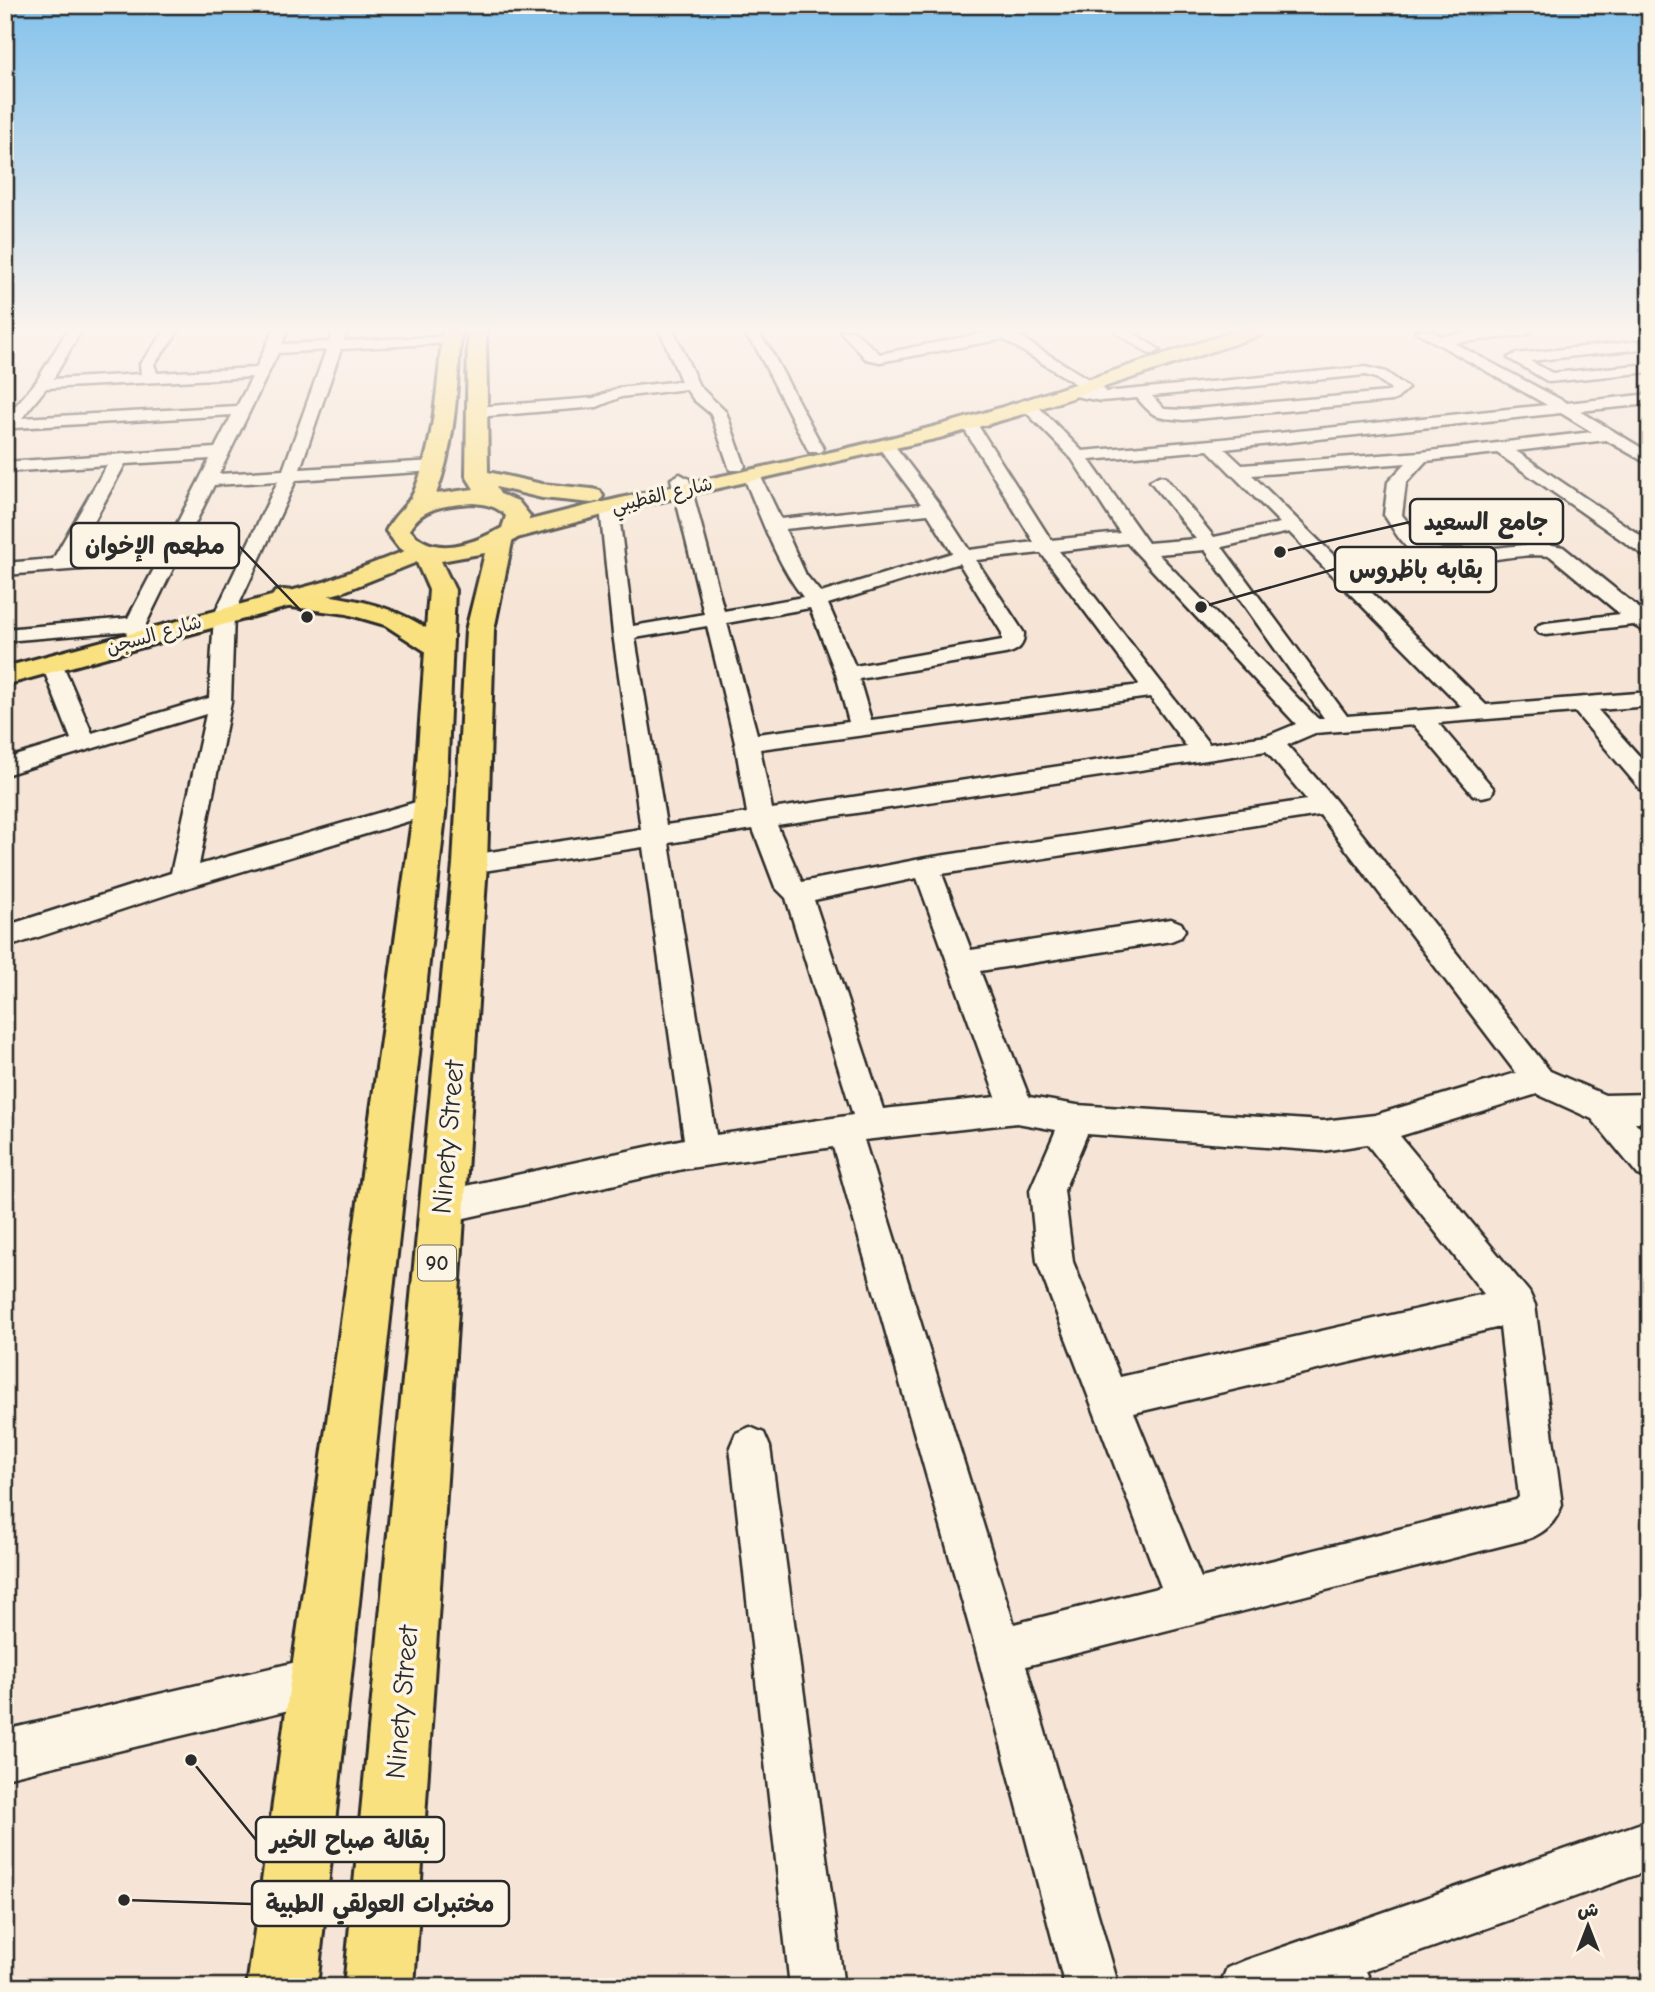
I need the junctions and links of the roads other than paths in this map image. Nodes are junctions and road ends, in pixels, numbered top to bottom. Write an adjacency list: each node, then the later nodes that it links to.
1 (236, 424): 19 (street)
2 (308, 424): 29 (street)
3 (440, 424): 25 (main road)
4 (477, 424): 30 (main road)
5 (723, 424): 27 (street)
6 (803, 424): 18 (street)
7 (916, 424): 18 (main road, شارع القطيبي)
8 (969, 424): 15 (main road, شارع القطيبي); 43 (street)
9 (1047, 424): 20 (street)
10 (1288, 424): 13 (street)
11 (1405, 424): 13 (street)
12 (1590, 424): 14 (street)
13 (1301, 434): 16 (street)
14 (1608, 435): 17 (street); 23 (street)
15 (885, 445): 27 (main road, شارع القطيبي); 36 (street)
16 (1212, 445): 20 (street); 28 (street)
17 (1499, 447): 21 (street); 44 (street)
18 (815, 448): 27 (main road, شارع القطيبي)
19 (222, 453): 22 (street); 31 (street)
20 (1079, 456): 41 (street)
21 (1421, 457): 24 (street); 33 (street)
22 (119, 459): 26 (street); 47 (street)
23 (1650, 460)
24 (1339, 463): 28 (street); 33 (street)
25 (434, 466): 29 (street); 40 (main road)
26 (5, 467)
27 (744, 471): 34 (main road, شارع القطيبي); 38 (street)
28 (1237, 471): 39 (street)
29 (290, 474): 31 (street); 51 (street)
30 (477, 476): 35 (main road); 37 (main road)
31 (208, 480): 45 (street)
32 (1159, 481): 42 (street)
33 (1382, 481): 53 (street)
34 (681, 485): 35 (main road, شارع القطيبي); 52 (street)
35 (601, 502): 37 (main road, شارع القطيبي); 56 (street)
36 (933, 508): 38 (street); 46 (street)
37 (504, 519): 40 (main road); 40 (main road, شارع السجن); 82 (main road, Ninety Street / 90)
38 (773, 525): 50 (street)
39 (1290, 526): 42 (street); 66 (street)
40 (416, 535): 49 (main road, شارع السجن); 58 (main road)
41 (1138, 543): 42 (street); 43 (street); 69 (street)
42 (1210, 544): 68 (street)
43 (1045, 545): 46 (street); 62 (street)
44 (1650, 551)
45 (171, 556): 47 (street); 55 (street)
46 (963, 556): 50 (street); 60 (street)
47 (60, 565): 48 (street)
48 (5, 569)
49 (294, 596): 51 (main road, شارع السجن); 58 (main road)
50 (817, 601): 52 (street); 60 (street)
51 (224, 615): 55 (main road, شارع السجن); 64 (street)
52 (716, 620): 56 (street); 72 (street)
53 (1643, 623): 54 (street)
54 (1546, 629)
55 (136, 632): 57 (street); 59 (main road, شارع السجن)
56 (624, 634): 81 (street)
57 (5, 635)
58 (439, 648): 78 (main road)
59 (52, 663): 61 (main road, شارع السجن); 71 (street)
60 (847, 674): 70 (street)
61 (5, 676)
62 (1154, 690): 70 (street); 74 (street)
63 (1650, 699): 65 (street)
64 (220, 702): 71 (street); 84 (street)
65 (1580, 704): 66 (street); 76 (street)
66 (1479, 711): 67 (street)
67 (1419, 716): 68 (street); 77 (street)
68 (1340, 723): 69 (street)
69 (1311, 726): 73 (street)
70 (862, 727): 72 (street)
71 (84, 743): 75 (street)
72 (747, 743): 80 (street)
73 (1272, 743): 74 (street); 79 (street)
74 (1203, 752): 80 (street)
75 (5, 767)
76 (1650, 784)
77 (1482, 789)
78 (430, 806): 84 (street); 104 (main road)
79 (1326, 806): 83 (street); 89 (street)
80 (761, 818): 81 (street); 85 (street)
81 (655, 837): 82 (street); 96 (street)
82 (470, 864): 98 (main road, Ninety Street / 90)
83 (926, 867): 85 (street); 88 (street)
84 (183, 879): 87 (street)
85 (798, 893): 94 (street)
86 (1171, 930): 88 (street)
87 (5, 937)
88 (964, 962): 91 (street)
89 (1539, 1080): 92 (street); 95 (street)
90 (1650, 1108): 92 (street)
91 (1017, 1109): 93 (street); 94 (street)
92 (1603, 1109): 97 (street)
93 (1077, 1119): 95 (street); 100 (street)
94 (858, 1128): 96 (street); 103 (street)
95 (1375, 1129): 99 (street)
96 (702, 1152): 98 (street)
97 (1650, 1164)
98 (442, 1207): 109 (main road, Ninety Street / 90)
99 (1516, 1305): 100 (street); 102 (street)
100 (1109, 1399): 102 (street)
101 (750, 1447): 110 (street)
102 (1189, 1603): 103 (street)
103 (999, 1650): 111 (street)
104 (318, 1680): 105 (street); 108 (main road)
105 (5, 1754)
106 (1650, 1845): 107 (street)
107 (1339, 1972): 112 (street)
108 (282, 1987)
109 (379, 1987)
110 (817, 1987)
111 (1092, 1987)
112 (1246, 1987)

